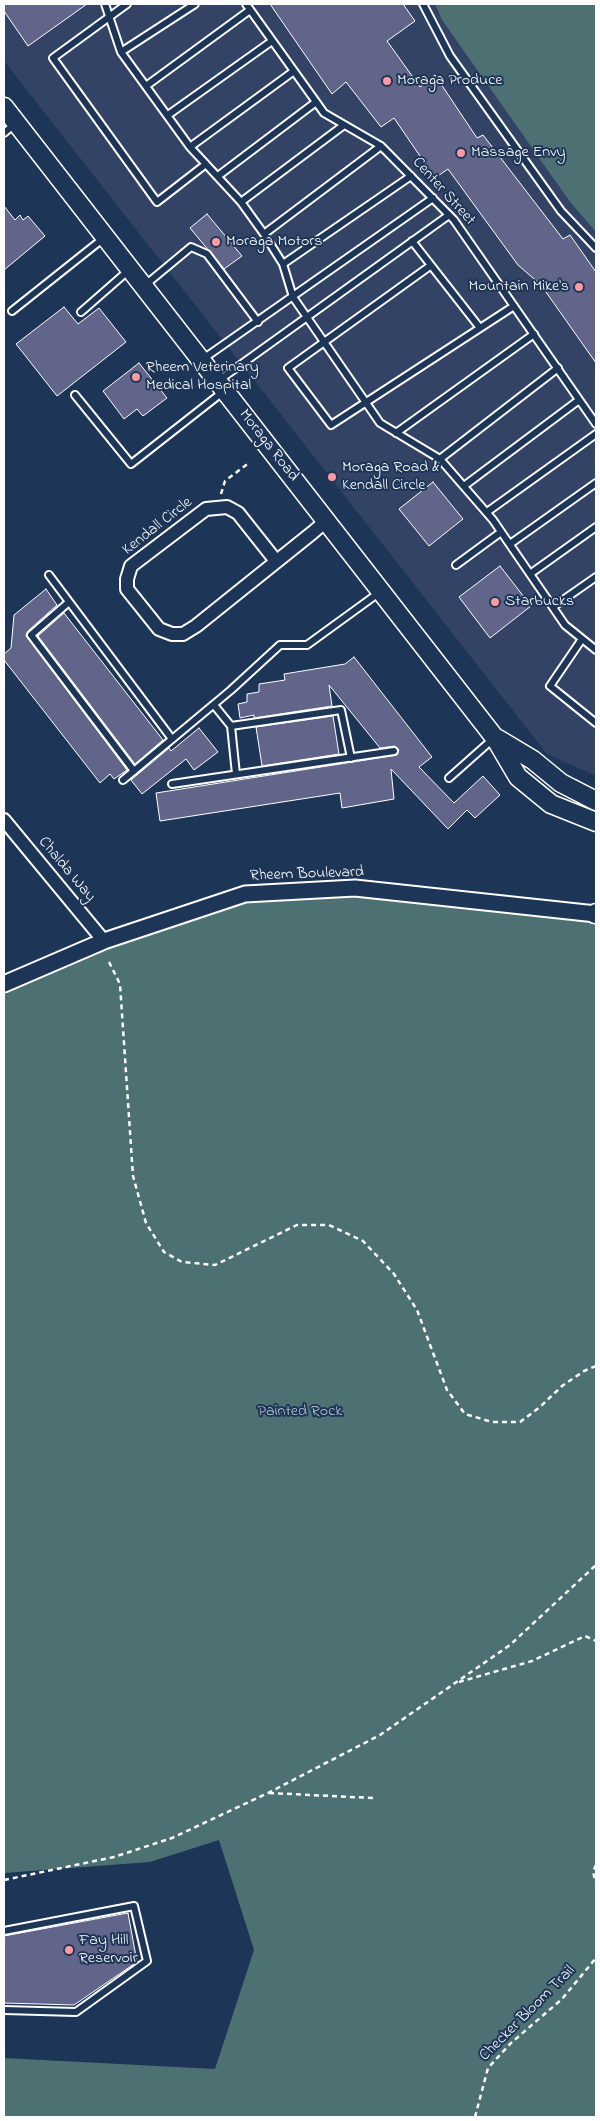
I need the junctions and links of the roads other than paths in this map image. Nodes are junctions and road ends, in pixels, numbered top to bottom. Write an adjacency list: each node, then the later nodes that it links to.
1 (105, 4): 7 (lane)
2 (127, 4): 7 (lane)
3 (195, 4): 9 (lane)
4 (246, 4): 6 (lane, Center Street)
5 (423, 4): 28 (lane)
6 (250, 10): 8 (lane, Center Street); 11 (lane)
7 (109, 16): 9 (lane); 19 (lane)
8 (272, 41): 10 (lane, Center Street); 14 (lane)
9 (121, 52): 11 (lane)
10 (294, 72): 12 (lane, Center Street); 18 (lane)
11 (146, 86): 14 (lane)
12 (316, 102): 15 (lane, Center Street); 20 (lane)
13 (4, 107): 16 (main road, Moraga Road)
14 (168, 115): 18 (lane)
15 (344, 125): 17 (lane, Center Street); 23 (lane)
16 (10, 128): 26 (main road, Moraga Road)
17 (381, 146): 21 (lane, Center Street); 25 (lane)
18 (190, 147): 19 (lane)
19 (206, 164): 20 (lane)
20 (218, 176): 23 (lane)
21 (412, 176): 22 (lane, Center Street); 29 (lane)
22 (433, 198): 24 (lane, Center Street); 33 (lane)
23 (241, 202): 25 (lane)
24 (449, 215): 27 (lane); 34 (lane, Center Street)
25 (264, 234): 29 (lane)
26 (105, 237): 31 (main road, Moraga Road); 35 (lane)
27 (412, 242): 30 (lane); 37 (lane)
28 (596, 248)
29 (283, 264): 33 (lane)
30 (430, 266): 39 (lane); 41 (lane)
31 (130, 270): 32 (main road, Moraga Road); 36 (lane)
32 (143, 287): 38 (lane); 42 (main road, Moraga Road)
33 (293, 297): 37 (lane); 38 (lane)
34 (514, 306): 39 (lane); 40 (lane, Center Street)
35 (12, 311)
36 (81, 312)
37 (306, 318): 41 (lane); 44 (lane)
38 (258, 322): 42 (lane)
39 (480, 328): 47 (lane)
40 (534, 334): 43 (lane, Center Street); 49 (lane)
41 (324, 342): 47 (lane); 47 (lane)
42 (201, 360): 44 (main road, Moraga Road)
43 (558, 368): 46 (lane, Center Street); 51 (lane)
44 (221, 386): 45 (lane); 55 (main road, Moraga Road)
45 (75, 395)
46 (579, 400): 48 (lane, Center Street); 53 (lane)
47 (366, 403): 49 (lane)
48 (596, 424)
49 (396, 433): 51 (lane)
50 (596, 434): 54 (lane)
51 (440, 459): 53 (lane)
52 (596, 483): 58 (lane)
53 (464, 486): 54 (lane)
54 (487, 512): 57 (lane)
55 (326, 521): 59 (street, Kendall Circle); 64 (main road, Moraga Road)
56 (596, 527): 61 (lane)
57 (501, 532): 58 (lane); 60 (lane)
58 (510, 544): 61 (lane)
59 (276, 561): 59 (street, Kendall Circle)
60 (456, 565)
61 (530, 574): 66 (lane)
62 (49, 575): 65 (lane)
63 (596, 577): 66 (lane)
64 (381, 591): 69 (lane); 72 (main road, Moraga Road)
65 (69, 602): 73 (lane); 76 (lane)
66 (553, 607): 67 (lane)
67 (582, 639): 68 (lane); 70 (lane)
68 (596, 650)
69 (214, 705): 71 (lane); 73 (lane)
70 (596, 720)
71 (231, 726): 75 (lane); 77 (lane)
72 (495, 738): 78 (lane); 81 (main road, Moraga Road); 83 (main road, Moraga Road)
73 (172, 739): 76 (lane)
74 (394, 751): 75 (lane)
75 (351, 758): 77 (lane)
76 (134, 771): 79 (lane)
77 (236, 774): 80 (lane)
78 (449, 778)
79 (122, 780)
80 (172, 784)
81 (596, 800)
82 (4, 820): 85 (street, Chalda Way)
83 (596, 822)
84 (596, 913): 85 (street, Rheem Boulevard)
85 (104, 941): 86 (street, Rheem Boulevard)
86 (4, 984)
87 (4, 1931): 88 (lane)
88 (4, 2010)

